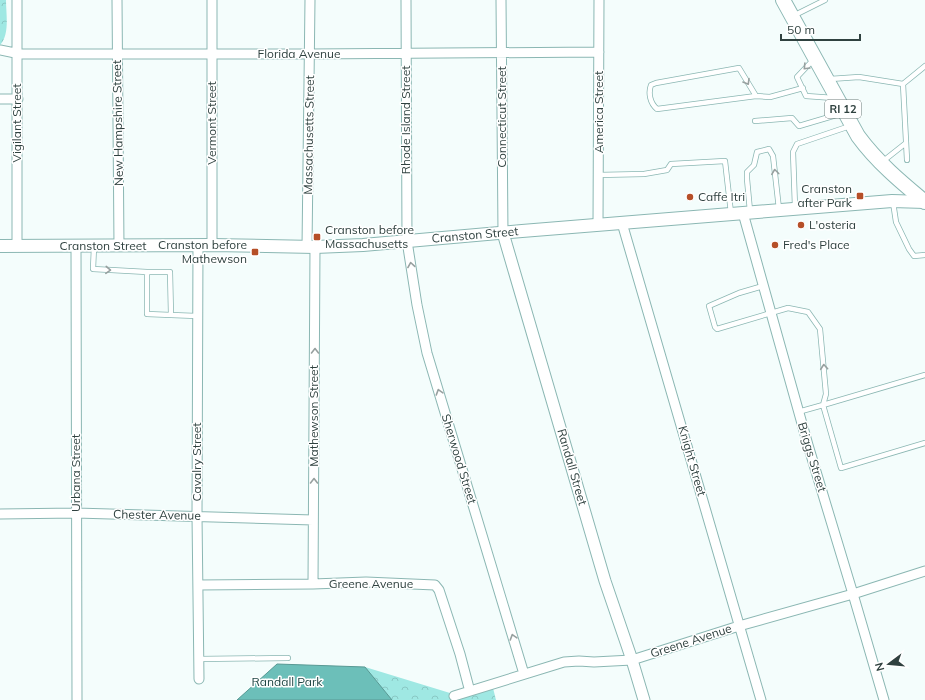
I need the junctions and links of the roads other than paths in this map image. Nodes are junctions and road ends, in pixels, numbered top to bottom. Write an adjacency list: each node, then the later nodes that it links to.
1 (17, 0): 13 (street, Vigilant Street)
2 (117, 0): 14 (street, New Hampshire Street)
3 (212, 0): 15 (street, Vermont Street)
4 (310, 0): 16 (street, Massachusetts Street)
5 (406, 0): 17 (street, Rhode Island Street)
6 (501, 0): 18 (street, Connecticut Street)
7 (599, 0): 12 (street, America Street)
8 (783, 0): 10 (main road, RI 12)
9 (825, 0): 10 (lane)
10 (792, 17): 19 (main road, RI 12)
11 (0, 50): 13 (street, Florida Avenue)
12 (599, 52): 18 (street, Florida Avenue); 34 (street, America Street)
13 (16, 53): 14 (street, Florida Avenue); 27 (street, Vigilant Street)
14 (117, 53): 15 (street, Florida Avenue); 50 (street, New Hampshire Street)
15 (212, 53): 16 (street, Florida Avenue); 45 (street, Vermont Street)
16 (310, 54): 17 (street, Florida Avenue); 51 (street, Massachusetts Street)
17 (406, 54): 18 (street, Florida Avenue); 43 (street, Rhode Island Street)
18 (502, 54): 42 (street, Connecticut Street)
19 (815, 57): 21 (main road, RI 12); 23 (lane, one-way to 23)
20 (925, 66): 22 (lane)
21 (827, 79): 22 (lane); 25 (main road, RI 12)
22 (903, 84): 31 (lane)
23 (802, 88): 24 (lane); 25 (lane)
24 (756, 96): 24 (lane, one-way to 24)
25 (836, 98): 28 (main road, RI 12)
26 (0, 99): 27 (street)
27 (18, 99): 47 (street, Vigilant Street)
28 (845, 113): 29 (lane); 30 (main road, RI 12)
29 (755, 121)
30 (852, 125): 33 (main road, RI 12); 37 (lane)
31 (906, 143): 32 (lane); 33 (lane)
32 (907, 160)
33 (881, 163): 36 (main road, RI 12)
34 (598, 175): 39 (lane); 41 (street, America Street)
35 (892, 201): 36 (main road, Cranston Street); 37 (main road, Cranston Street); 52 (lane)
36 (925, 202)
37 (795, 209): 38 (main road, Cranston Street)
38 (780, 210): 39 (main road, Cranston Street); 39 (lane, one-way to 39)
39 (741, 214): 40 (main road, Cranston Street); 54 (street, Briggs Street)
40 (622, 223): 41 (main road, Cranston Street); 70 (street, Knight Street)
41 (598, 225): 42 (main road, Cranston Street)
42 (503, 233): 43 (main road, Cranston Street); 73 (street, Randall Street)
43 (407, 241): 51 (main road, Cranston Street); 74 (street, Sherwood Street, one-way to 43)
44 (198, 245): 45 (main road, Cranston Street); 50 (main road, Cranston Street); 57 (street, Cavalry Street)
45 (212, 245): 51 (main road, Cranston Street)
46 (0, 246): 47 (main road, Cranston Street)
47 (17, 246): 48 (main road, Cranston Street)
48 (76, 246): 49 (main road, Cranston Street); 62 (street, Urbana Street)
49 (94, 246): 50 (main road, Cranston Street); 53 (lane, one-way to 53)
50 (119, 246)
51 (311, 247): 65 (street, Mathewson Street, one-way to 51)
52 (925, 255)
53 (147, 272): 56 (lane); 56 (lane)
54 (763, 286): 55 (street, Briggs Street); 55 (lane)
55 (771, 313): 59 (lane, one-way to 55); 60 (street, Briggs Street)
56 (171, 315): 57 (lane)
57 (198, 316): 64 (street, Cavalry Street)
58 (925, 376): 59 (lane)
59 (823, 405): 60 (lane); 61 (lane)
60 (798, 412): 69 (street, Briggs Street)
61 (925, 443)
62 (76, 513): 63 (street, Chester Avenue); 64 (street, Chester Avenue); 78 (street, Urbana Street)
63 (0, 514)
64 (197, 516): 65 (street, Chester Avenue); 68 (street, Cavalry Street)
65 (314, 520): 67 (street, Mathewson Street)
66 (925, 571): 69 (street, Greene Avenue)
67 (313, 584): 68 (street, Greene Avenue); 76 (street, Greene Avenue)
68 (198, 585): 72 (street, Cavalry Street)
69 (853, 594): 70 (street, Greene Avenue); 81 (street, Briggs Street)
70 (739, 626): 73 (street, Greene Avenue); 80 (street, Knight Street)
71 (288, 658): 72 (lane)
72 (198, 659): 75 (street, Cavalry Street)
73 (632, 660): 74 (street, Greene Avenue); 79 (street, Randall Street)
74 (524, 674): 77 (street, Greene Avenue)
75 (198, 679)
76 (469, 688)
77 (454, 696)
78 (78, 700)
79 (644, 700)
80 (761, 700)
81 (884, 700)

